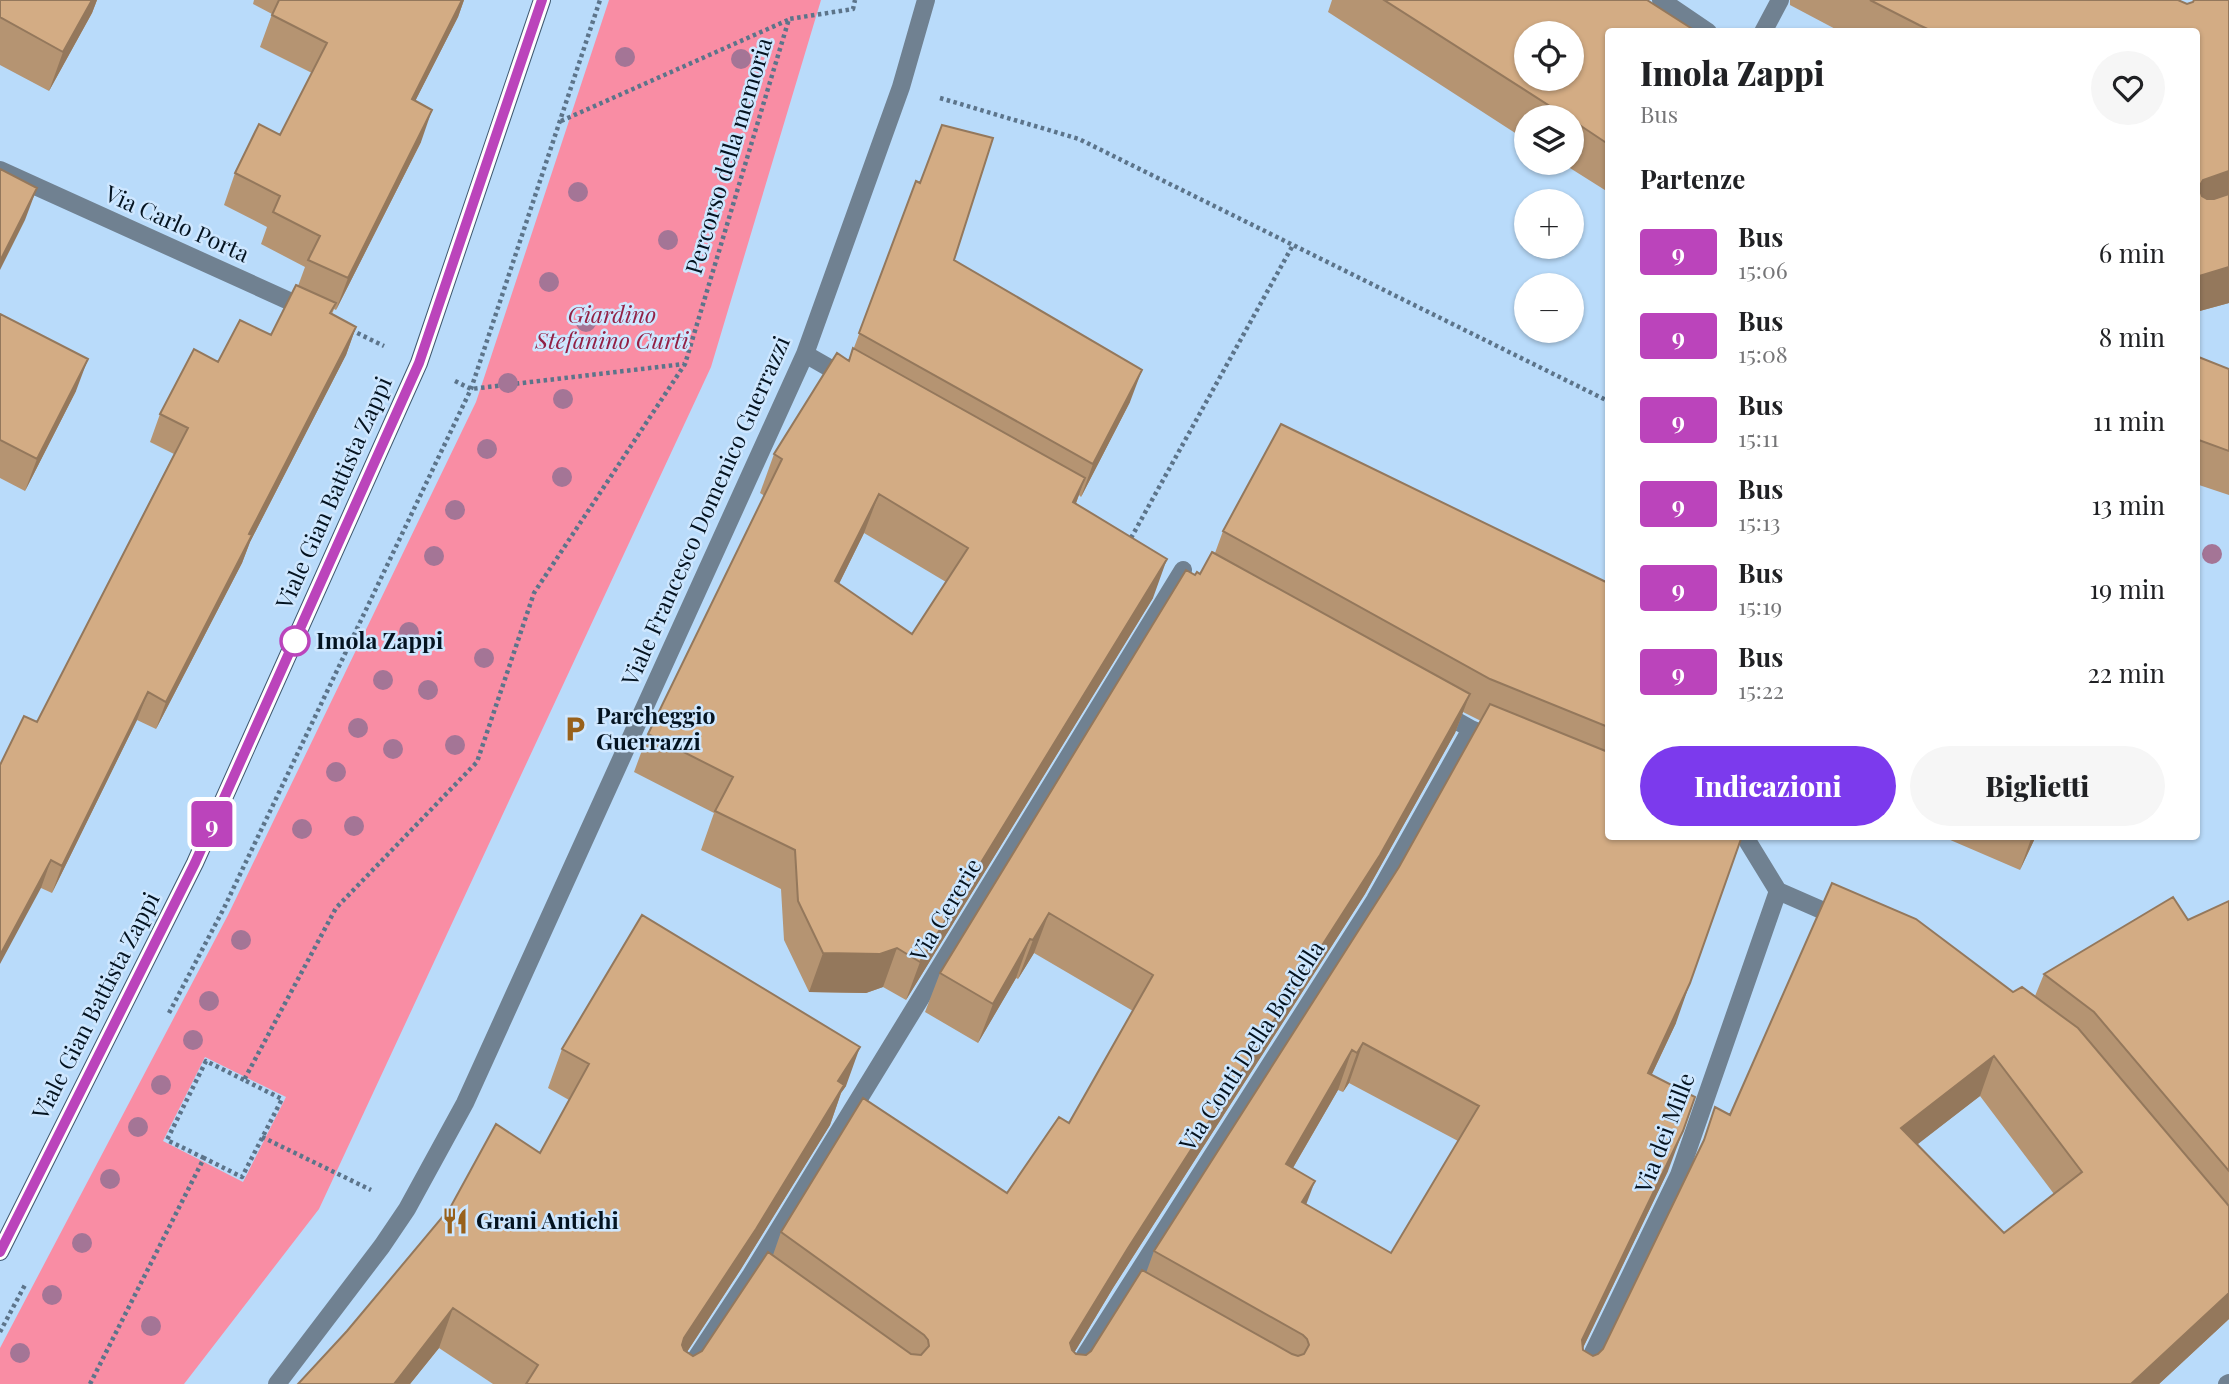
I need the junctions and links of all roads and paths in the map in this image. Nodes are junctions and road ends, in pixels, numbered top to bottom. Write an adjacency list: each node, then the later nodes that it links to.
1 (542, 0): 30 (street, Viale Gian Battista Zappi)
2 (855, 0): 6 (path, Percorso della memoria)
3 (926, 0): 9 (street, Viale Francesco Domenico Guerrazzi)
4 (1661, 0): 7 (street)
5 (1780, 0): 8 (street)
6 (789, 19): 10 (path); 15 (path, Percorso della memoria)
7 (1702, 28)
8 (1765, 28)
9 (901, 87): 12 (path); 14 (street, Viale Francesco Domenico Guerrazzi)
10 (561, 121)
11 (0, 170): 13 (street, Via Carlo Porta)
12 (1293, 245): 18 (path); 19 (path)
13 (322, 316)
14 (805, 354): 17 (street); 29 (street, Viale Francesco Domenico Guerrazzi)
15 (685, 364): 16 (path); 26 (path, Percorso della memoria)
16 (471, 388)
17 (865, 388)
18 (1605, 400)
19 (1131, 538): 33 (street, Via Cererie)
20 (1423, 702): 21 (street)
21 (1471, 729): 22 (street); 34 (street, Via Conti Della Bordella)
22 (1508, 744)
23 (1745, 840): 24 (street)
24 (1778, 891): 25 (street); 35 (street, Via dei Mille)
25 (1854, 924)
26 (244, 1080): 27 (path); 28 (path)
27 (262, 1137): 28 (path); 29 (path)
28 (204, 1158): 31 (path)
29 (407, 1209): 32 (street, Viale Francesco Domenico Guerrazzi)
30 (0, 1252)
31 (90, 1384)
32 (277, 1384)
33 (679, 1384)
34 (1067, 1384)
35 (1578, 1384)

